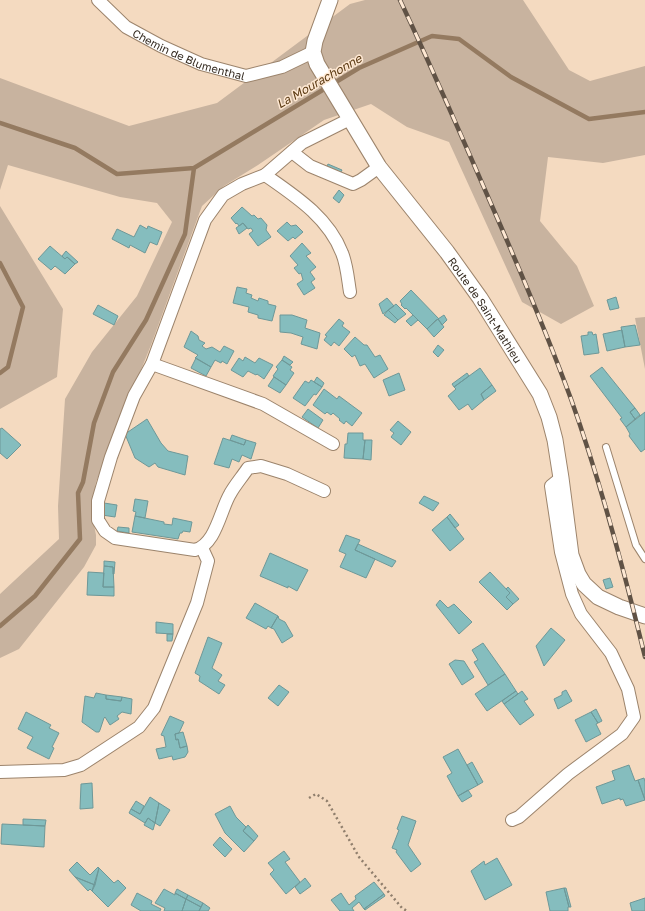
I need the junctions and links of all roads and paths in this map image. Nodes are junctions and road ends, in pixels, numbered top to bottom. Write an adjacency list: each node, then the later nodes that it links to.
1 (98, 0): 3 (street, Chemin de Blumenthal)
2 (330, 0): 3 (street)
3 (315, 58): 4 (street, Route de Saint-Mathieu)
4 (350, 119): 5 (street); 6 (street, Route de Saint-Mathieu)
5 (292, 152): 6 (street); 7 (street)
6 (380, 167): 12 (street, Route de Saint-Mathieu)
7 (265, 175): 8 (street); 9 (street)
8 (350, 292)
9 (152, 364): 10 (street); 14 (street)
10 (333, 444)
11 (606, 447): 15 (lane)
12 (562, 478): 16 (street, Route de Saint-Mathieu); 19 (street)
13 (324, 491): 14 (street)
14 (202, 548): 17 (street)
15 (645, 559)
16 (645, 616)
17 (0, 772)
18 (309, 798): 20 (path)
19 (512, 820)
20 (408, 911)

